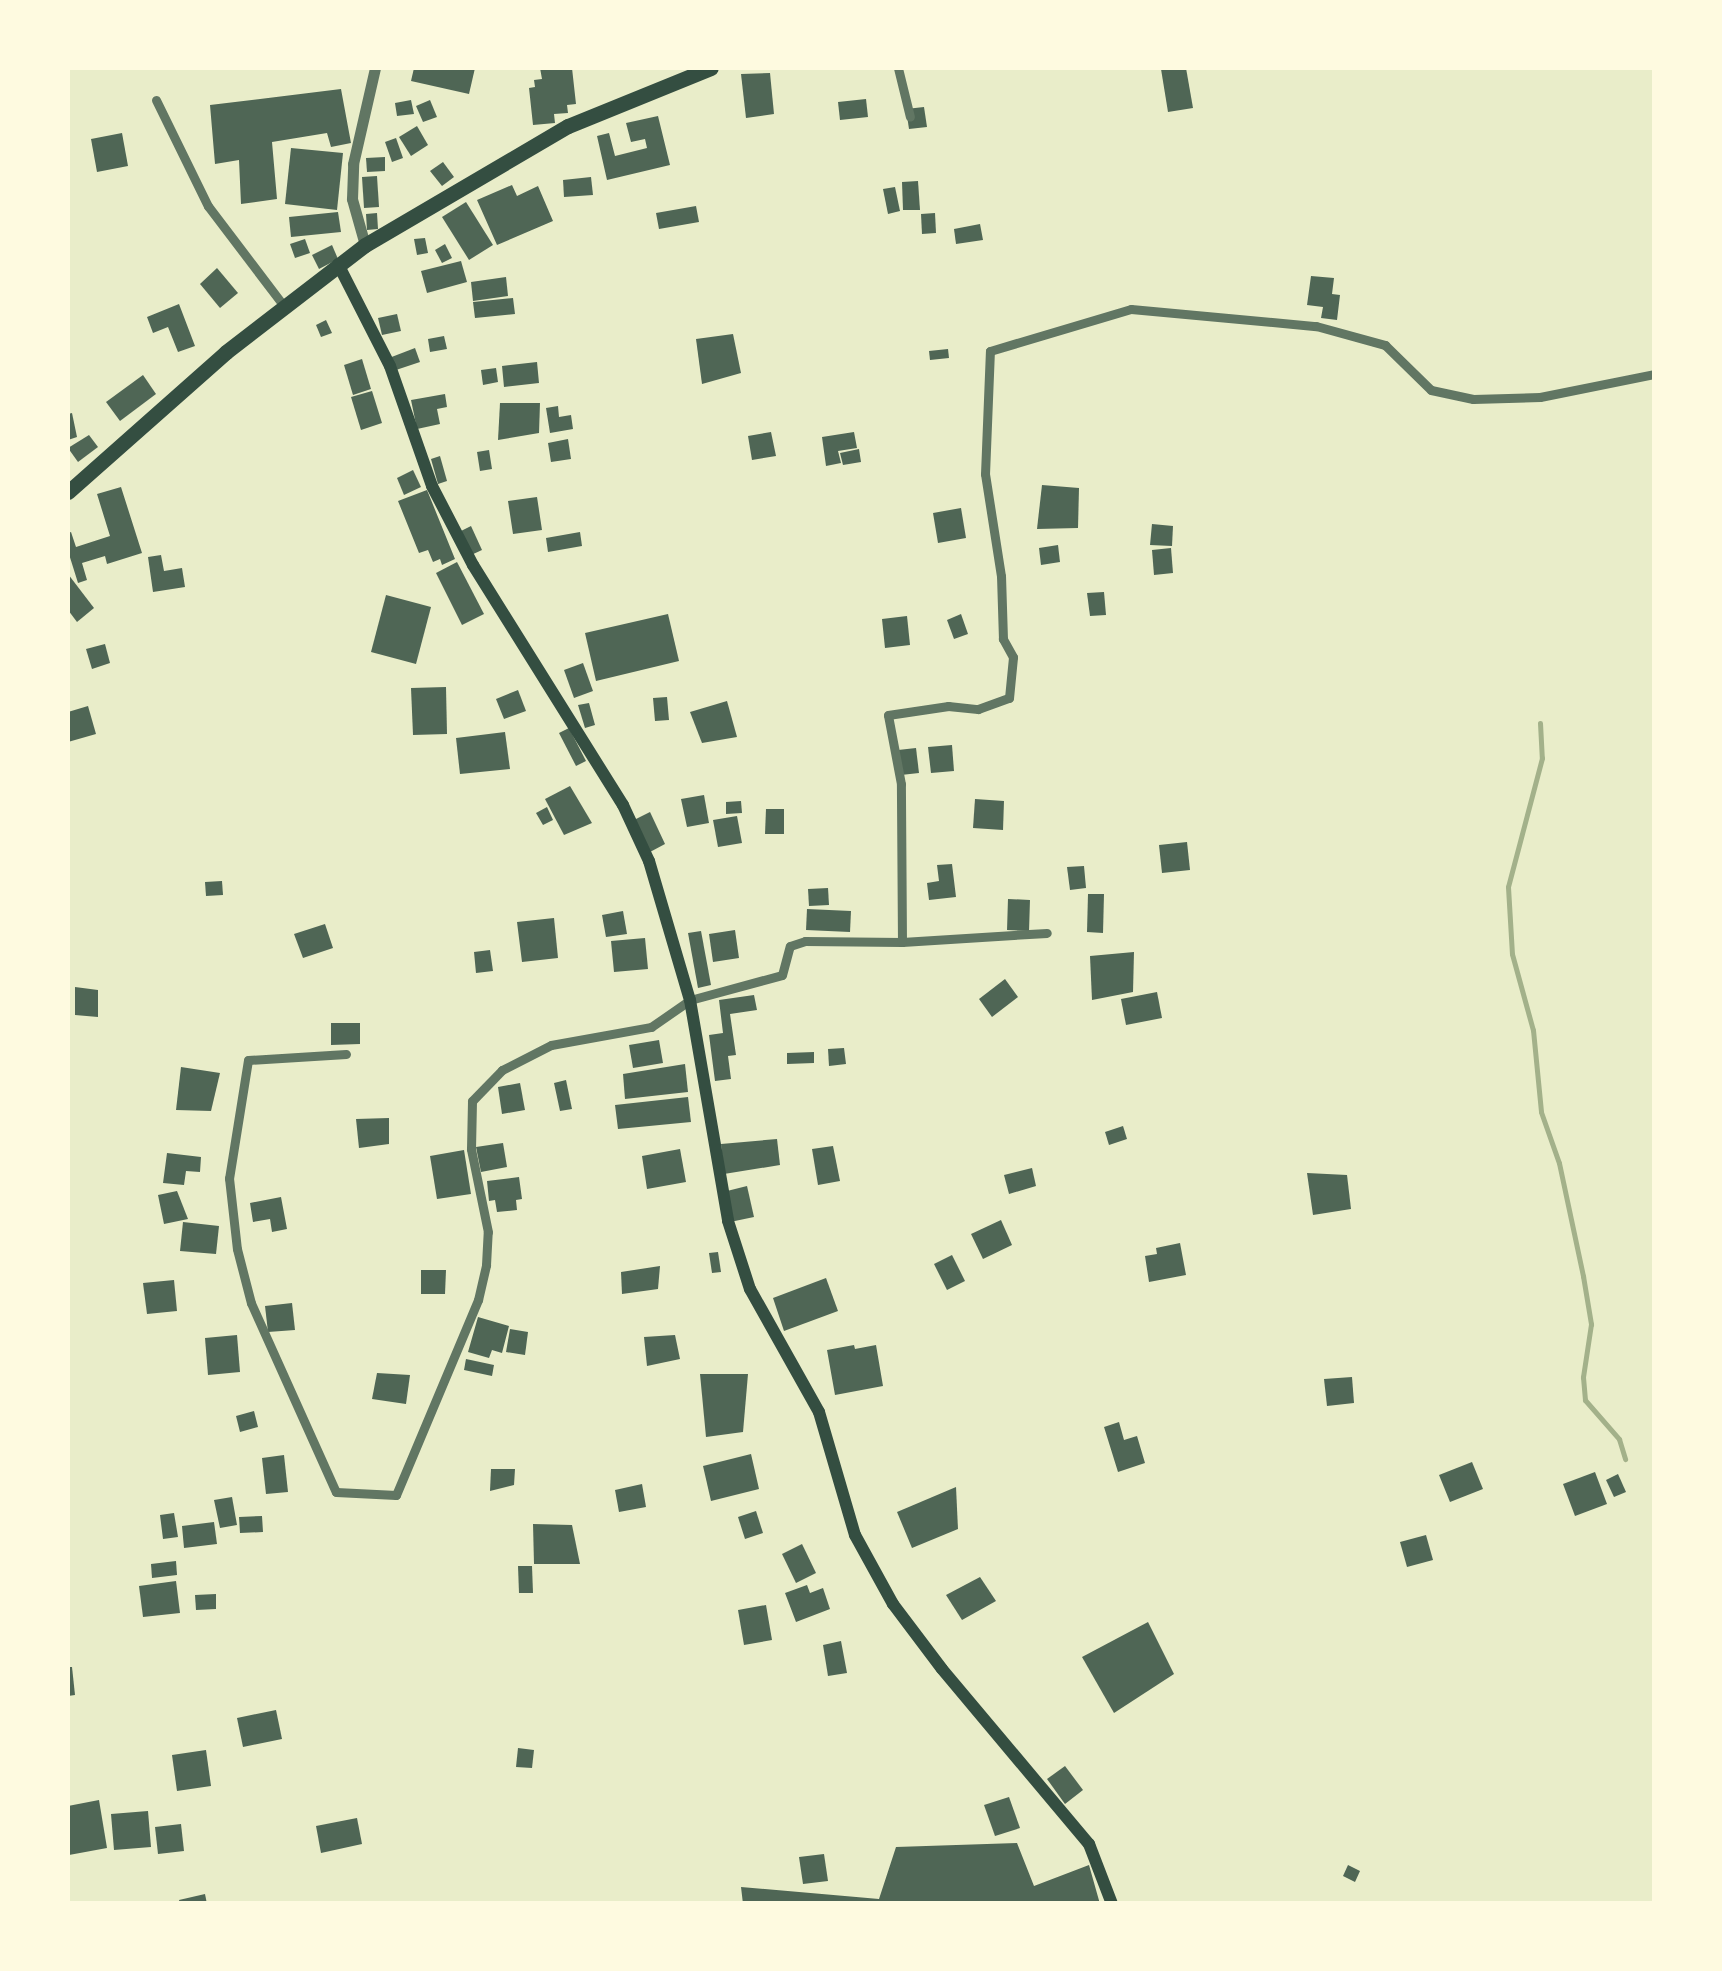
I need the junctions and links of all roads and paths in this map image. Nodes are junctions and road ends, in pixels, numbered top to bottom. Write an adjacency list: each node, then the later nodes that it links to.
1 (375, 68): 6 (street)
2 (711, 68): 6 (highway)
3 (898, 68): 5 (street)
4 (156, 100): 8 (street)
5 (910, 117)
6 (364, 245): 7 (highway)
7 (338, 264): 8 (highway); 13 (main road)
8 (284, 306): 10 (highway)
9 (1654, 374): 12 (street)
10 (68, 492)
11 (1046, 933): 12 (street)
12 (902, 942): 13 (street)
13 (690, 1000): 14 (street); 15 (main road)
14 (346, 1054)
15 (1112, 1904)

